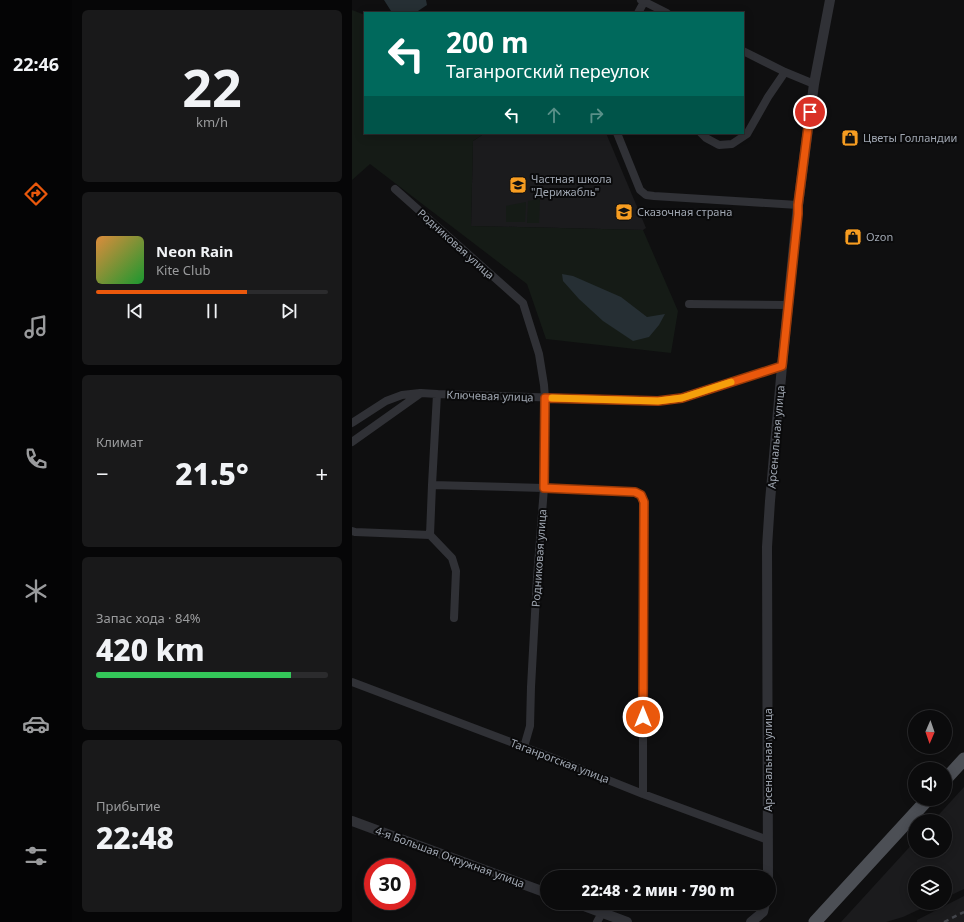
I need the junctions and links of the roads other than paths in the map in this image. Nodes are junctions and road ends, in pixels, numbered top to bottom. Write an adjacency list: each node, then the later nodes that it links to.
1 (830, 0): 7 (street, Арсенальная улица)
2 (644, 1): 3 (street); 4 (street)
3 (638, 12)
4 (665, 12)
5 (744, 52): 6 (street)
6 (785, 72): 7 (street); 9 (street)
7 (814, 84): 11 (street, Арсенальная улица)
8 (618, 134): 11 (street)
9 (702, 134)
10 (395, 189): 17 (street, Родниковая улица)
11 (798, 205): 13 (street, Арсенальная улица)
12 (689, 304): 13 (street)
13 (788, 305): 14 (street, Арсенальная улица)
14 (782, 366): 17 (street, Ключевая улица); 37 (street, Арсенальная улица)
15 (421, 393): 16 (street); 18 (street); 19 (street)
16 (437, 394): 17 (street, Ключевая улица); 20 (street, Ключевая улица)
17 (545, 398): 21 (street, Родниковая улица)
18 (352, 423)
19 (352, 442)
20 (432, 485): 21 (street); 23 (street, Ключевая улица)
21 (544, 488): 26 (street, Родниковая улица); 31 (street)
22 (352, 531): 23 (street)
23 (430, 535): 24 (street)
24 (454, 618)
25 (352, 682): 26 (street, Таганрогская улица)
26 (524, 747): 31 (street, Таганрогская улица)
27 (964, 759): 29 (main road)
28 (964, 771): 30 (main road)
29 (952, 772)
30 (952, 784)
31 (643, 794): 37 (street, Таганрогская улица)
32 (922, 806): 38 (main road)
33 (931, 806): 34 (main road)
34 (924, 814)
35 (352, 821): 40 (street, 4-я Большая Окружная улица)
36 (908, 830): 38 (main road)
37 (768, 840): 39 (street, Арсенальная улица)
38 (874, 863): 46 (main road); 47 (main road)
39 (768, 870)
40 (540, 889)
41 (588, 910): 43 (street)
42 (764, 910): 45 (street)
43 (600, 917): 44 (street)
44 (627, 922)
45 (751, 922)
46 (815, 922)
47 (826, 922)

